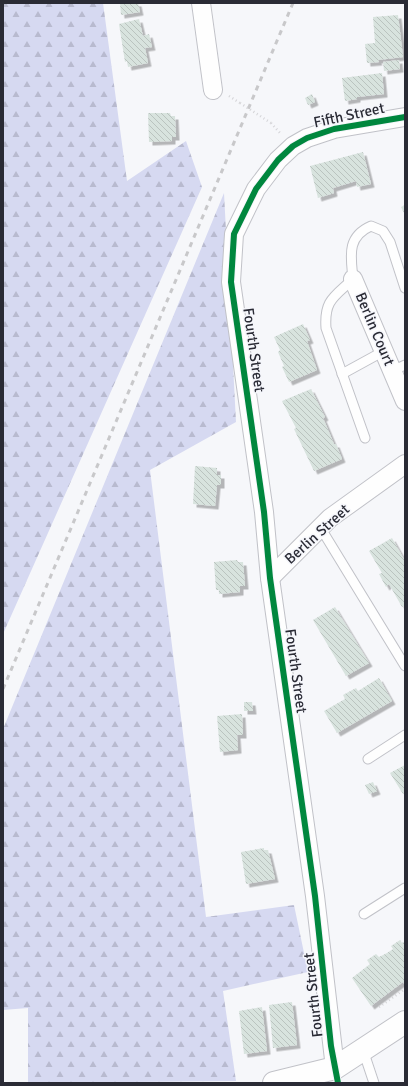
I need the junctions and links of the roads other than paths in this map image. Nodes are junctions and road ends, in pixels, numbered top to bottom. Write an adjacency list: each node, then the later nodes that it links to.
1 (202, 3): 2 (street)
2 (220, 93)
3 (405, 117): 4 (street, Fifth Street)
4 (232, 262): 14 (street, Fourth Street)
5 (353, 279): 6 (lane); 7 (street, Berlin Court); 9 (lane)
6 (405, 288)
7 (384, 351): 8 (street, Berlin Court); 9 (lane)
8 (399, 368): 10 (street, Berlin Court)
9 (342, 374): 11 (lane)
10 (405, 401)
11 (365, 438)
12 (405, 464): 13 (street, Berlin Street)
13 (320, 528): 14 (street, Berlin Street); 15 (lane)
14 (270, 578): 22 (street, Fourth Street)
15 (405, 666)
16 (405, 735): 17 (lane)
17 (368, 758)
18 (405, 888): 19 (lane)
19 (364, 914)
20 (405, 1022): 21 (street)
21 (363, 1050): 22 (street); 24 (lane)
22 (336, 1076): 23 (street)
23 (274, 1083)
24 (374, 1083)

